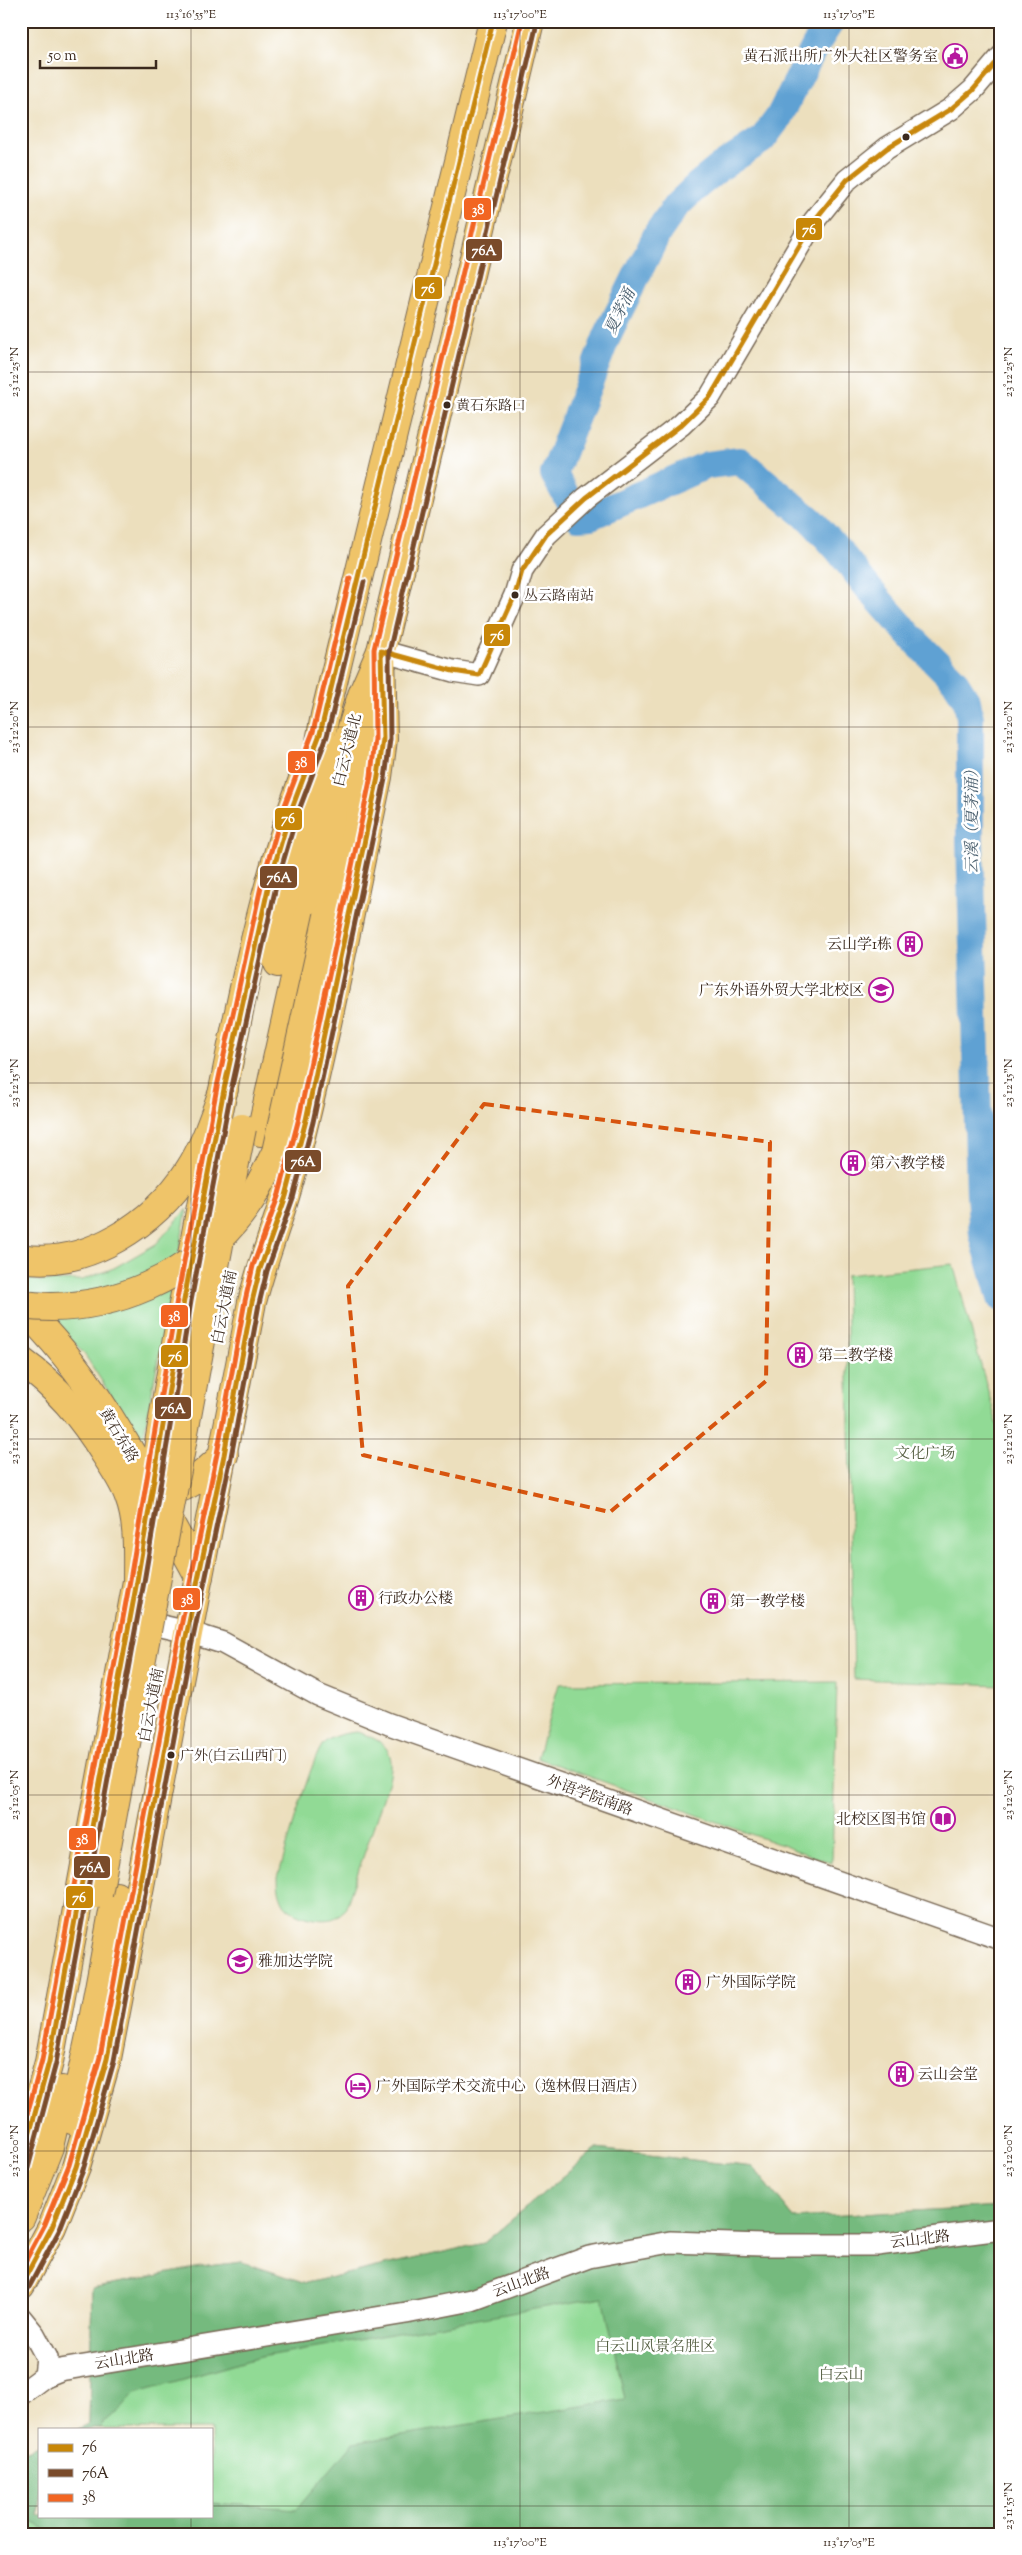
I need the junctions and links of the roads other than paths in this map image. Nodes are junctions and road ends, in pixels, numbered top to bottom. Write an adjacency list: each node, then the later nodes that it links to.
1 (493, 21): 5 (main road, 白云大道北)
2 (530, 21): 4 (main road, 白云大道北)
3 (1001, 57): 4 (street)
4 (381, 651): 7 (main road, 白云大道北); 9 (main road, bridge); 12 (main road, 白云大道南)
5 (320, 734): 6 (main road); 7 (main road, 白云大道北)
6 (224, 1089): 8 (main road); 11 (main road)
7 (252, 1130): 19 (main road, 白云大道南, bridge)
8 (21, 1258)
9 (21, 1306): 14 (main road, 黄石东路)
10 (21, 1361): 13 (main road, 黄石东路)
11 (157, 1452): 12 (main road); 14 (main road)
12 (224, 1455): 14 (main road); 15 (main road, 白云大道南)
13 (120, 1477): 14 (main road); 16 (main road, 黄石东路)
14 (151, 1490): 15 (main road, 黄石东路); 16 (main road)
15 (199, 1576): 18 (main road, 白云大道南)
16 (137, 1581): 17 (main road)
17 (130, 1619): 18 (street, 外语学院南路); 21 (main road)
18 (188, 1632): 20 (street, 外语学院南路); 25 (main road, 白云大道南)
19 (107, 1895): 22 (main road, 白云大道南); 24 (main road, 白云大道南)
20 (1001, 1939)
21 (21, 2166)
22 (21, 2217)
23 (1001, 2229): 27 (street, 云山北路)
24 (21, 2273)
25 (21, 2286)
26 (21, 2318): 27 (street)
27 (44, 2376): 28 (street)
28 (21, 2394)

